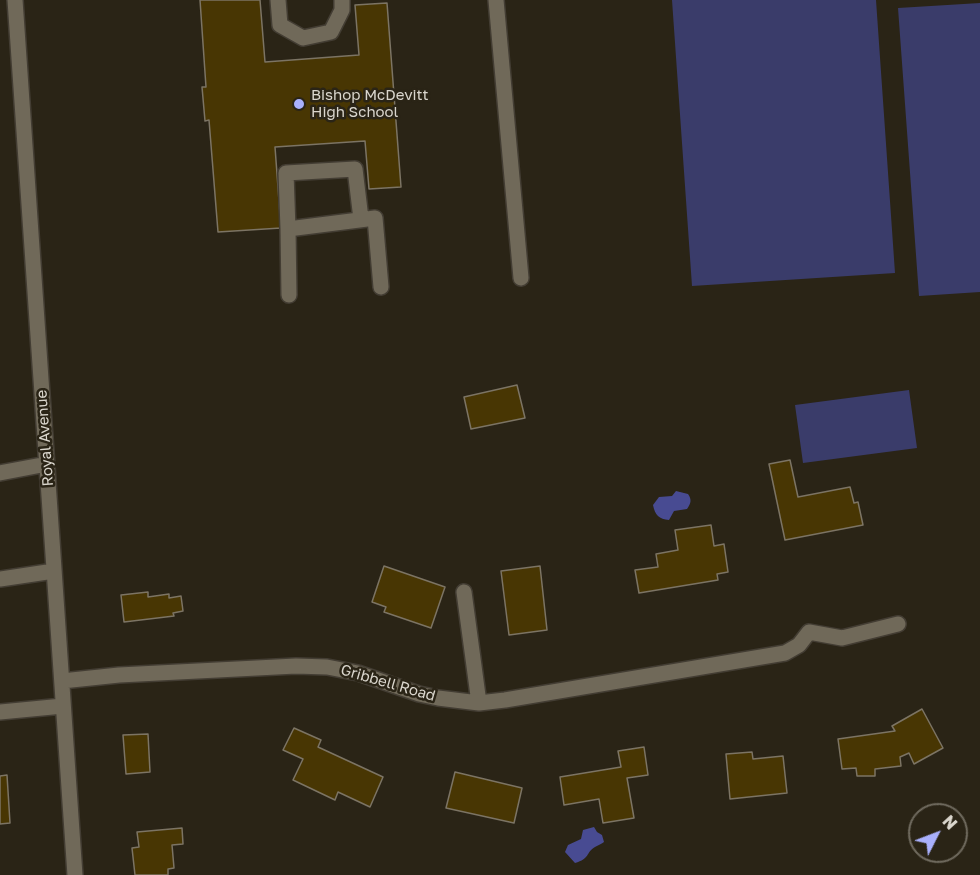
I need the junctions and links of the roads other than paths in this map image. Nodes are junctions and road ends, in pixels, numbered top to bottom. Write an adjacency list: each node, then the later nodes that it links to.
1 (15, 0): 10 (street, Royal Avenue)
2 (278, 0): 3 (street)
3 (342, 0)
4 (496, 0): 7 (street)
5 (361, 219): 6 (street); 6 (street); 8 (street)
6 (288, 229): 9 (street)
7 (521, 278)
8 (381, 287)
9 (289, 295)
10 (47, 464): 11 (street); 12 (street, Royal Avenue)
11 (0, 473)
12 (54, 571): 13 (street); 16 (street, Royal Avenue)
13 (0, 579)
14 (464, 592): 17 (street)
15 (898, 624): 17 (street, Gribbell Road)
16 (62, 681): 17 (street, Gribbell Road); 18 (street, Royal Avenue)
17 (479, 703)
18 (63, 706): 19 (street); 20 (street, Royal Avenue)
19 (0, 712)
20 (75, 875)

